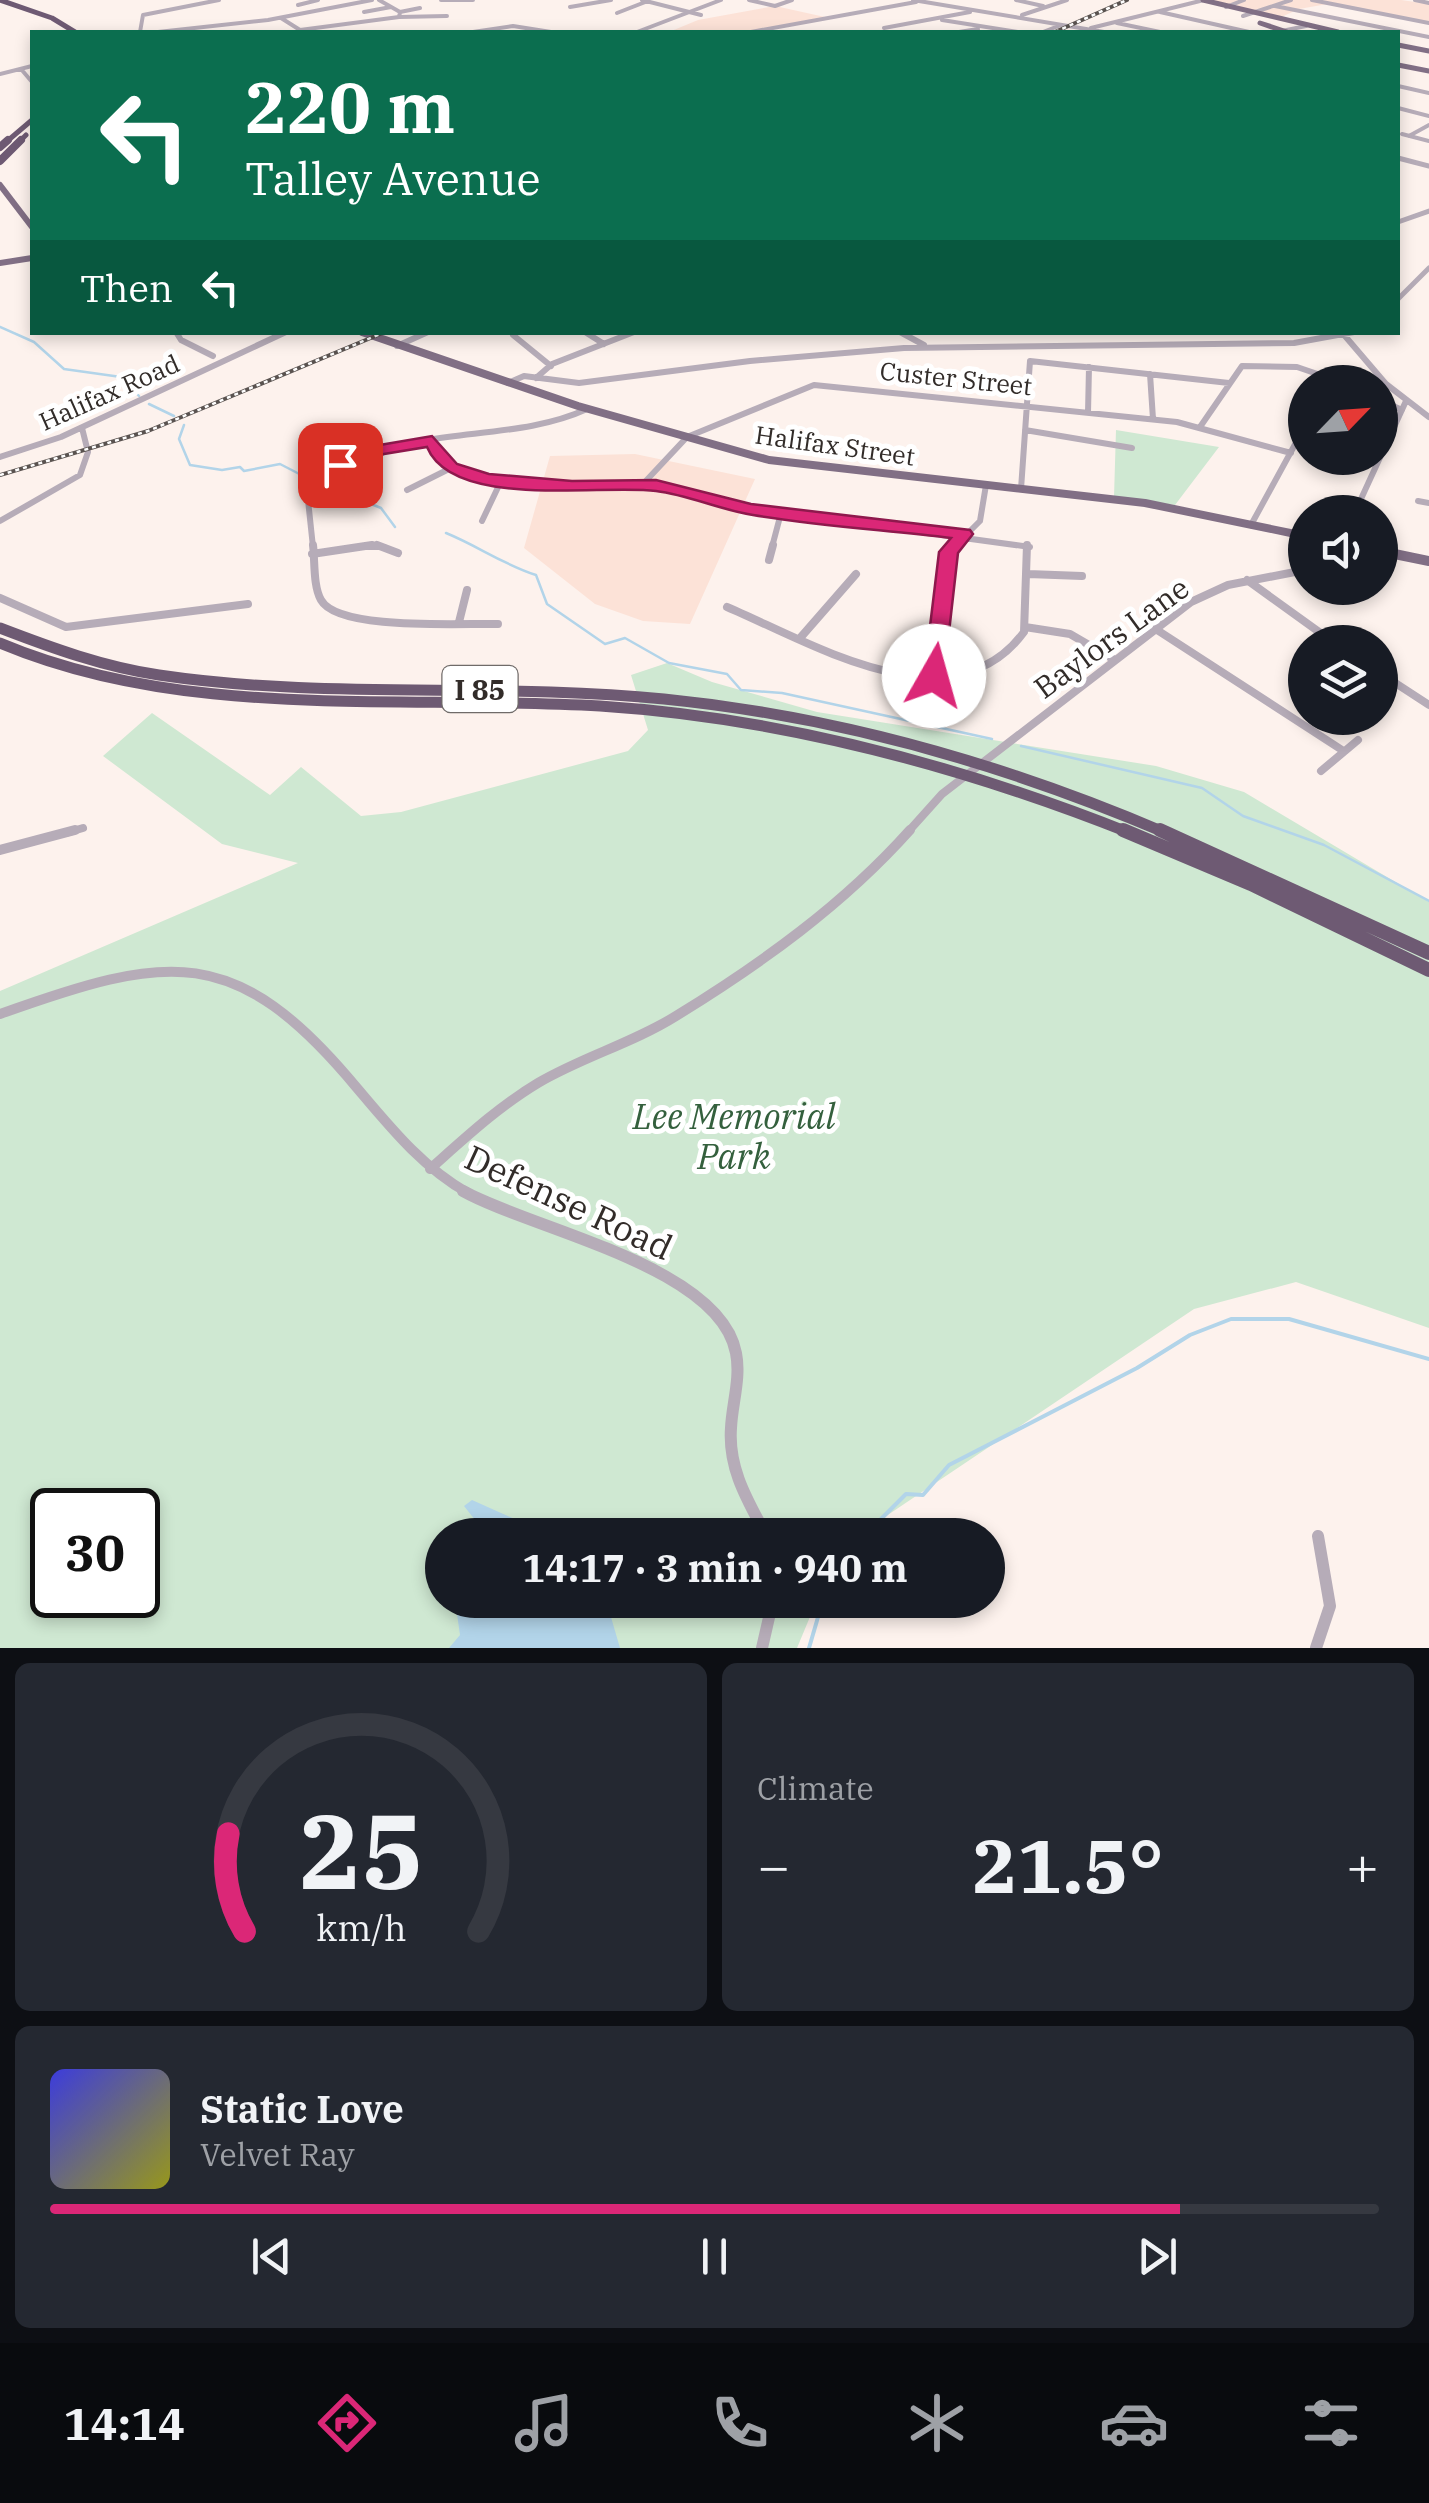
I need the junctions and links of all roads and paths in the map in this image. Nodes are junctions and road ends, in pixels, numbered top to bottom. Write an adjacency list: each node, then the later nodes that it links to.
1 (219, 0): 59 (street)
2 (321, 0): 25 (street); 28 (street)
3 (372, 0): 28 (street)
4 (379, 0): 26 (street)
5 (441, 0): 6 (street)
6 (473, 0)
7 (611, 0): 32 (street)
8 (647, 0): 37 (street); 38 (street)
9 (721, 0): 38 (street)
10 (749, 0): 11 (street)
11 (792, 0)
12 (913, 0): 13 (street)
13 (926, 0): 33 (street); 33 (street); 55 (street)
14 (1016, 0): 29 (street)
15 (1052, 0): 23 (street)
16 (1066, 0): 23 (street)
17 (1201, 0): 30 (main road); 39 (street); 45 (main road)
18 (1244, 0): 30 (street)
19 (1291, 0): 27 (street)
20 (1312, 0): 49 (street)
21 (1416, 0): 24 (street)
22 (0, 2): 57 (highway); 58 (highway)
23 (1060, 2): 29 (street)
24 (1429, 2)
25 (298, 5)
26 (391, 6): 36 (street); 40 (street)
27 (1275, 6): 41 (street); 75 (street)
28 (340, 7): 35 (street)
29 (1046, 7): 44 (street)
30 (1226, 7): 41 (main road)
31 (420, 8): 40 (street)
32 (570, 8)
33 (970, 9): 34 (street)
34 (977, 10): 44 (street); 47 (street)
35 (318, 11): 46 (street); 50 (street)
36 (364, 12)
37 (617, 12)
38 (688, 12): 42 (street); 64 (street)
39 (1158, 12): 48 (street); 71 (street)
40 (400, 14): 43 (street); 50 (street)
41 (1252, 14): 45 (street); 52 (main road)
42 (702, 15)
43 (447, 16)
44 (1017, 16): 51 (street)
45 (1243, 16): 72 (main road)
46 (281, 18): 60 (street); 61 (street)
47 (933, 19): 53 (street); 54 (street)
48 (1114, 22): 56 (street); 70 (street)
49 (1429, 23)
50 (338, 24): 61 (street)
51 (1064, 24): 56 (street); 68 (street)
52 (1306, 26): 73 (street); 74 (main road)
53 (986, 27): 66 (street); 67 (street)
54 (884, 28)
55 (770, 29): 65 (street)
56 (1090, 29): 69 (street)
57 (61, 30)
58 (73, 30)
59 (140, 30)
60 (176, 30)
61 (298, 30)
62 (493, 30): 63 (street)
63 (540, 30)
64 (642, 30)
65 (764, 30)
66 (970, 30)
67 (1005, 30)
68 (1048, 30)
69 (1095, 30)
70 (1151, 30)
71 (1237, 30)
72 (1277, 30)
73 (1290, 30)
74 (1327, 30)
75 (1395, 30)
76 (1400, 31): 77 (street)
77 (1405, 32): 78 (street); 79 (street)
78 (1429, 37)
79 (1400, 38)
80 (1400, 42): 81 (main road)
81 (1429, 51)
82 (1400, 64): 85 (main road)
83 (30, 67): 84 (street)
84 (21, 69): 86 (street); 87 (street)
85 (1429, 71)
86 (0, 74)
87 (30, 80)
88 (1400, 86): 89 (street)
89 (1429, 93)
90 (1400, 109): 91 (street)
91 (1429, 116)
92 (30, 122): 97 (highway)
93 (1429, 125): 95 (street)
94 (30, 131): 98 (highway)
95 (1405, 135): 96 (street)
96 (1429, 141)
97 (0, 147)
98 (0, 158)
99 (1400, 159): 100 (street)
100 (1429, 166)
101 (0, 184): 104 (main road)
102 (1429, 211): 103 (street)
103 (1400, 221)
104 (30, 225)
105 (30, 256): 106 (main road)
106 (0, 261)
107 (1429, 268): 108 (street)
108 (1400, 297)
109 (178, 335): 123 (street)
110 (280, 335): 140 (street, Halifax Road)
111 (368, 335): 120 (main road, Halifax Street)
112 (421, 335): 120 (street)
113 (517, 335): 124 (street)
114 (590, 335): 119 (street)
115 (626, 335): 119 (street)
116 (905, 335): 122 (street)
117 (949, 335): 121 (street)
118 (1345, 336): 121 (street); 131 (street)
119 (604, 344): 124 (street)
120 (397, 346): 130 (main road, Halifax Street)
121 (950, 346): 122 (street)
122 (927, 347): 128 (street)
123 (212, 356)
124 (550, 366): 128 (street)
125 (1288, 366): 129 (street)
126 (1089, 368): 127 (street); 132 (street); 136 (street)
127 (1150, 374): 129 (street); 138 (street)
128 (536, 378): 130 (street)
129 (1229, 382): 139 (street)
130 (508, 383): 133 (main road, Halifax Street)
131 (1406, 401): 135 (street); 137 (street)
132 (1027, 406): 136 (street, Custer Street); 141 (street); 142 (street, Custer Street)
133 (587, 408): 142 (main road, Halifax Street); 143 (street)
134 (1398, 408): 135 (street)
135 (1402, 410): 154 (street)
136 (1088, 412): 138 (street, Custer Street)
137 (1426, 412)
138 (1153, 420): 139 (street, Custer Street)
139 (1200, 427): 145 (street, Custer Street)
140 (82, 428): 146 (street, Halifax Road); 158 (street)
141 (1025, 430): 144 (street); 152 (street)
142 (687, 437): 150 (street, Custer Street); 151 (main road, Halifax Street)
143 (432, 441): 148 (street); 164 (street)
144 (1132, 448)
145 (1288, 452)
146 (0, 457)
147 (1288, 458): 160 (street)
148 (451, 468): 149 (street); 153 (street)
149 (500, 481): 150 (street); 159 (street)
150 (643, 484): 157 (street)
151 (986, 485): 152 (main road, Halifax Street); 162 (street)
152 (1022, 489): 160 (main road, Halifax Street)
153 (407, 490)
154 (1363, 495)
155 (1418, 501): 156 (street)
156 (1429, 503)
157 (782, 513): 162 (street); 166 (street)
158 (0, 521)
159 (482, 521)
160 (1252, 524): 161 (main road, Halifax Street)
161 (1288, 532)
162 (964, 534): 170 (street); 186 (street)
163 (398, 553): 164 (street)
164 (312, 554): 177 (street)
165 (1398, 555): 167 (main road)
166 (769, 560)
167 (1429, 561)
168 (1288, 573): 172 (street, Baylors Lane)
169 (856, 574): 183 (street)
170 (1028, 574): 171 (street); 180 (street)
171 (1082, 576)
172 (1247, 580): 179 (street); 182 (street, Baylors Lane)
173 (468, 590): 177 (street)
174 (0, 598): 175 (street)
175 (248, 604)
176 (726, 607): 183 (street)
177 (458, 622): 178 (street)
178 (498, 624)
179 (1309, 625)
180 (1025, 627): 185 (street); 186 (street)
181 (0, 628): 194 (highway, I 85)
182 (1154, 628): 185 (street, Baylors Lane); 190 (street)
183 (801, 637): 186 (street)
184 (0, 643): 195 (highway, I 85)
185 (1113, 659): 197 (street, Baylors Lane)
186 (934, 676)
187 (1398, 684): 188 (street)
188 (1429, 704)
189 (1358, 740): 190 (street)
190 (1342, 750): 191 (street)
191 (1321, 771)
192 (83, 828): 193 (street)
193 (0, 850)
194 (1429, 953)
195 (1429, 970)
196 (0, 1014): 197 (street, Defense Road)
197 (430, 1169): 198 (street, Defense Road)
198 (758, 1518)
199 (1318, 1536): 202 (street)
200 (770, 1618): 201 (street)
201 (762, 1648)
202 (1316, 1648)

